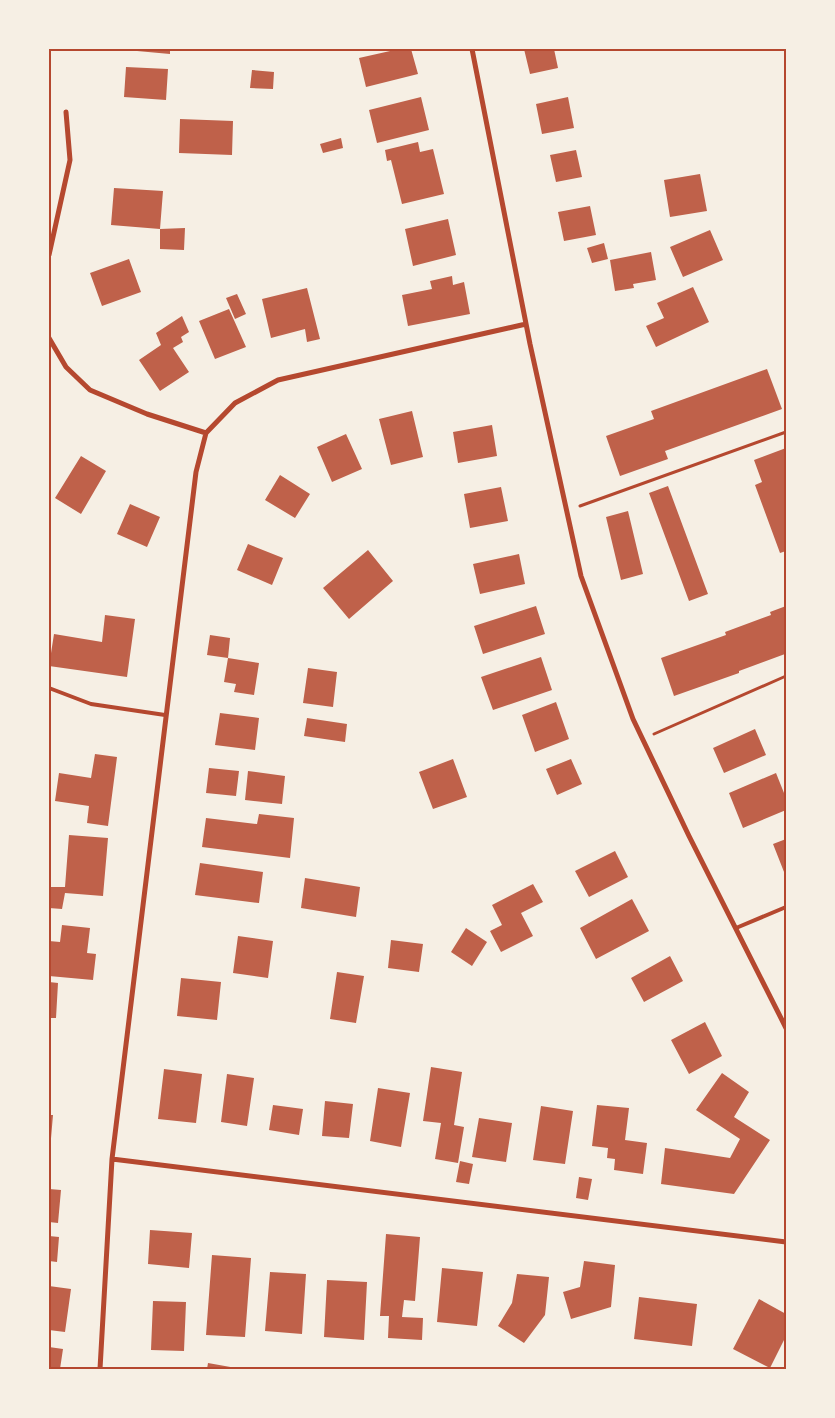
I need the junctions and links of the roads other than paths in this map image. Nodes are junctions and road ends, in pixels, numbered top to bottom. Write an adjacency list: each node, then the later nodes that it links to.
1 (472, 49): 4 (street)
2 (66, 112): 3 (street)
3 (49, 255)
4 (526, 324): 6 (street); 10 (street)
5 (49, 338): 6 (street)
6 (206, 433): 8 (street)
7 (49, 688): 8 (lane)
8 (165, 715): 12 (street)
9 (786, 907): 10 (lane)
10 (736, 928): 11 (street)
11 (786, 1028)
12 (112, 1159): 13 (street); 14 (street)
13 (786, 1242)
14 (100, 1369)

